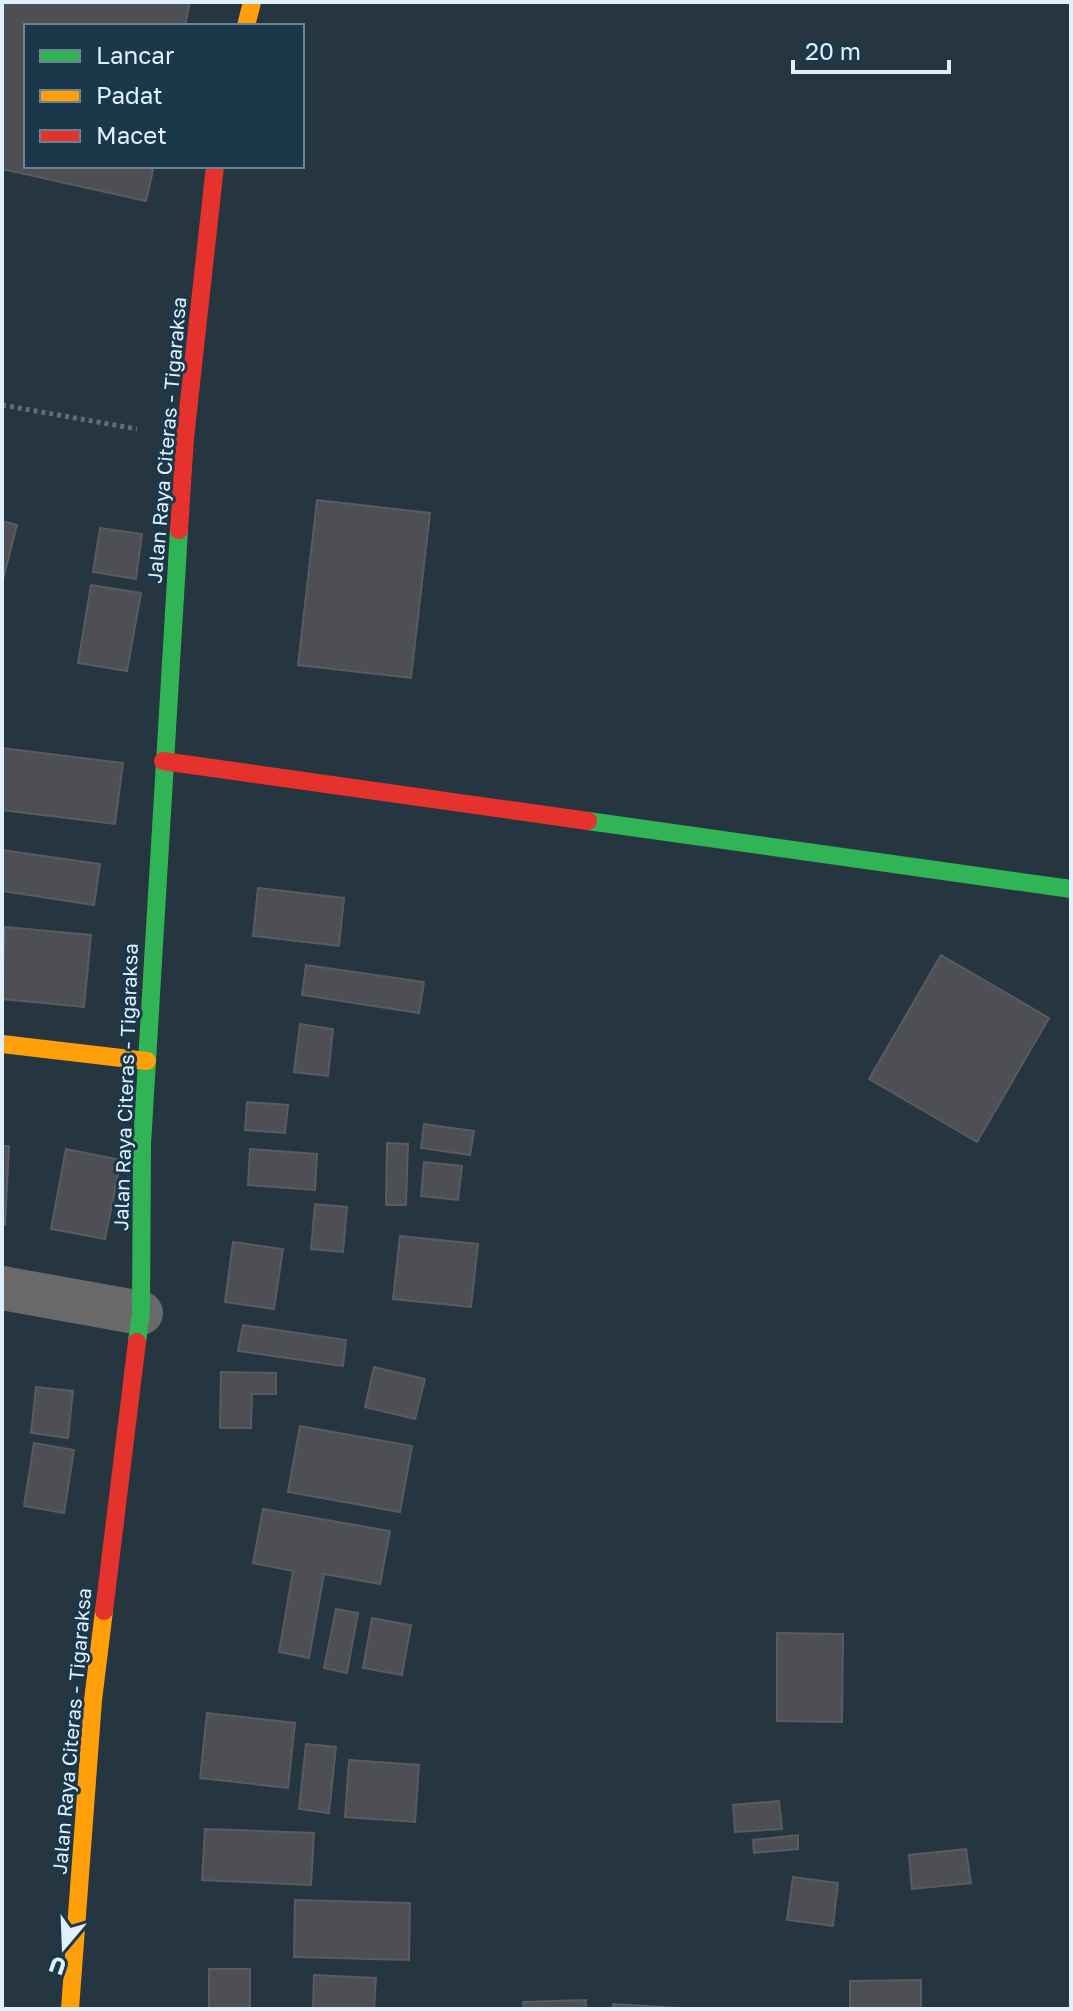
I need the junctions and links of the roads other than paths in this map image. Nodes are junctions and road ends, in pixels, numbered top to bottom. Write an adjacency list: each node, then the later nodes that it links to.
1 (252, 2): 2 (main road)
2 (246, 24)
3 (215, 168): 4 (main road, Jalan Raya Citeras - Tigaraksa)
4 (163, 761): 5 (main road); 7 (main road, Jalan Raya Citeras - Tigaraksa)
5 (1071, 889)
6 (2, 1044): 7 (main road)
7 (147, 1061): 9 (main road, Jalan Raya Citeras - Tigaraksa)
8 (2, 1288): 9 (street)
9 (141, 1313): 10 (main road, Jalan Raya Citeras - Tigaraksa)
10 (70, 2009)

